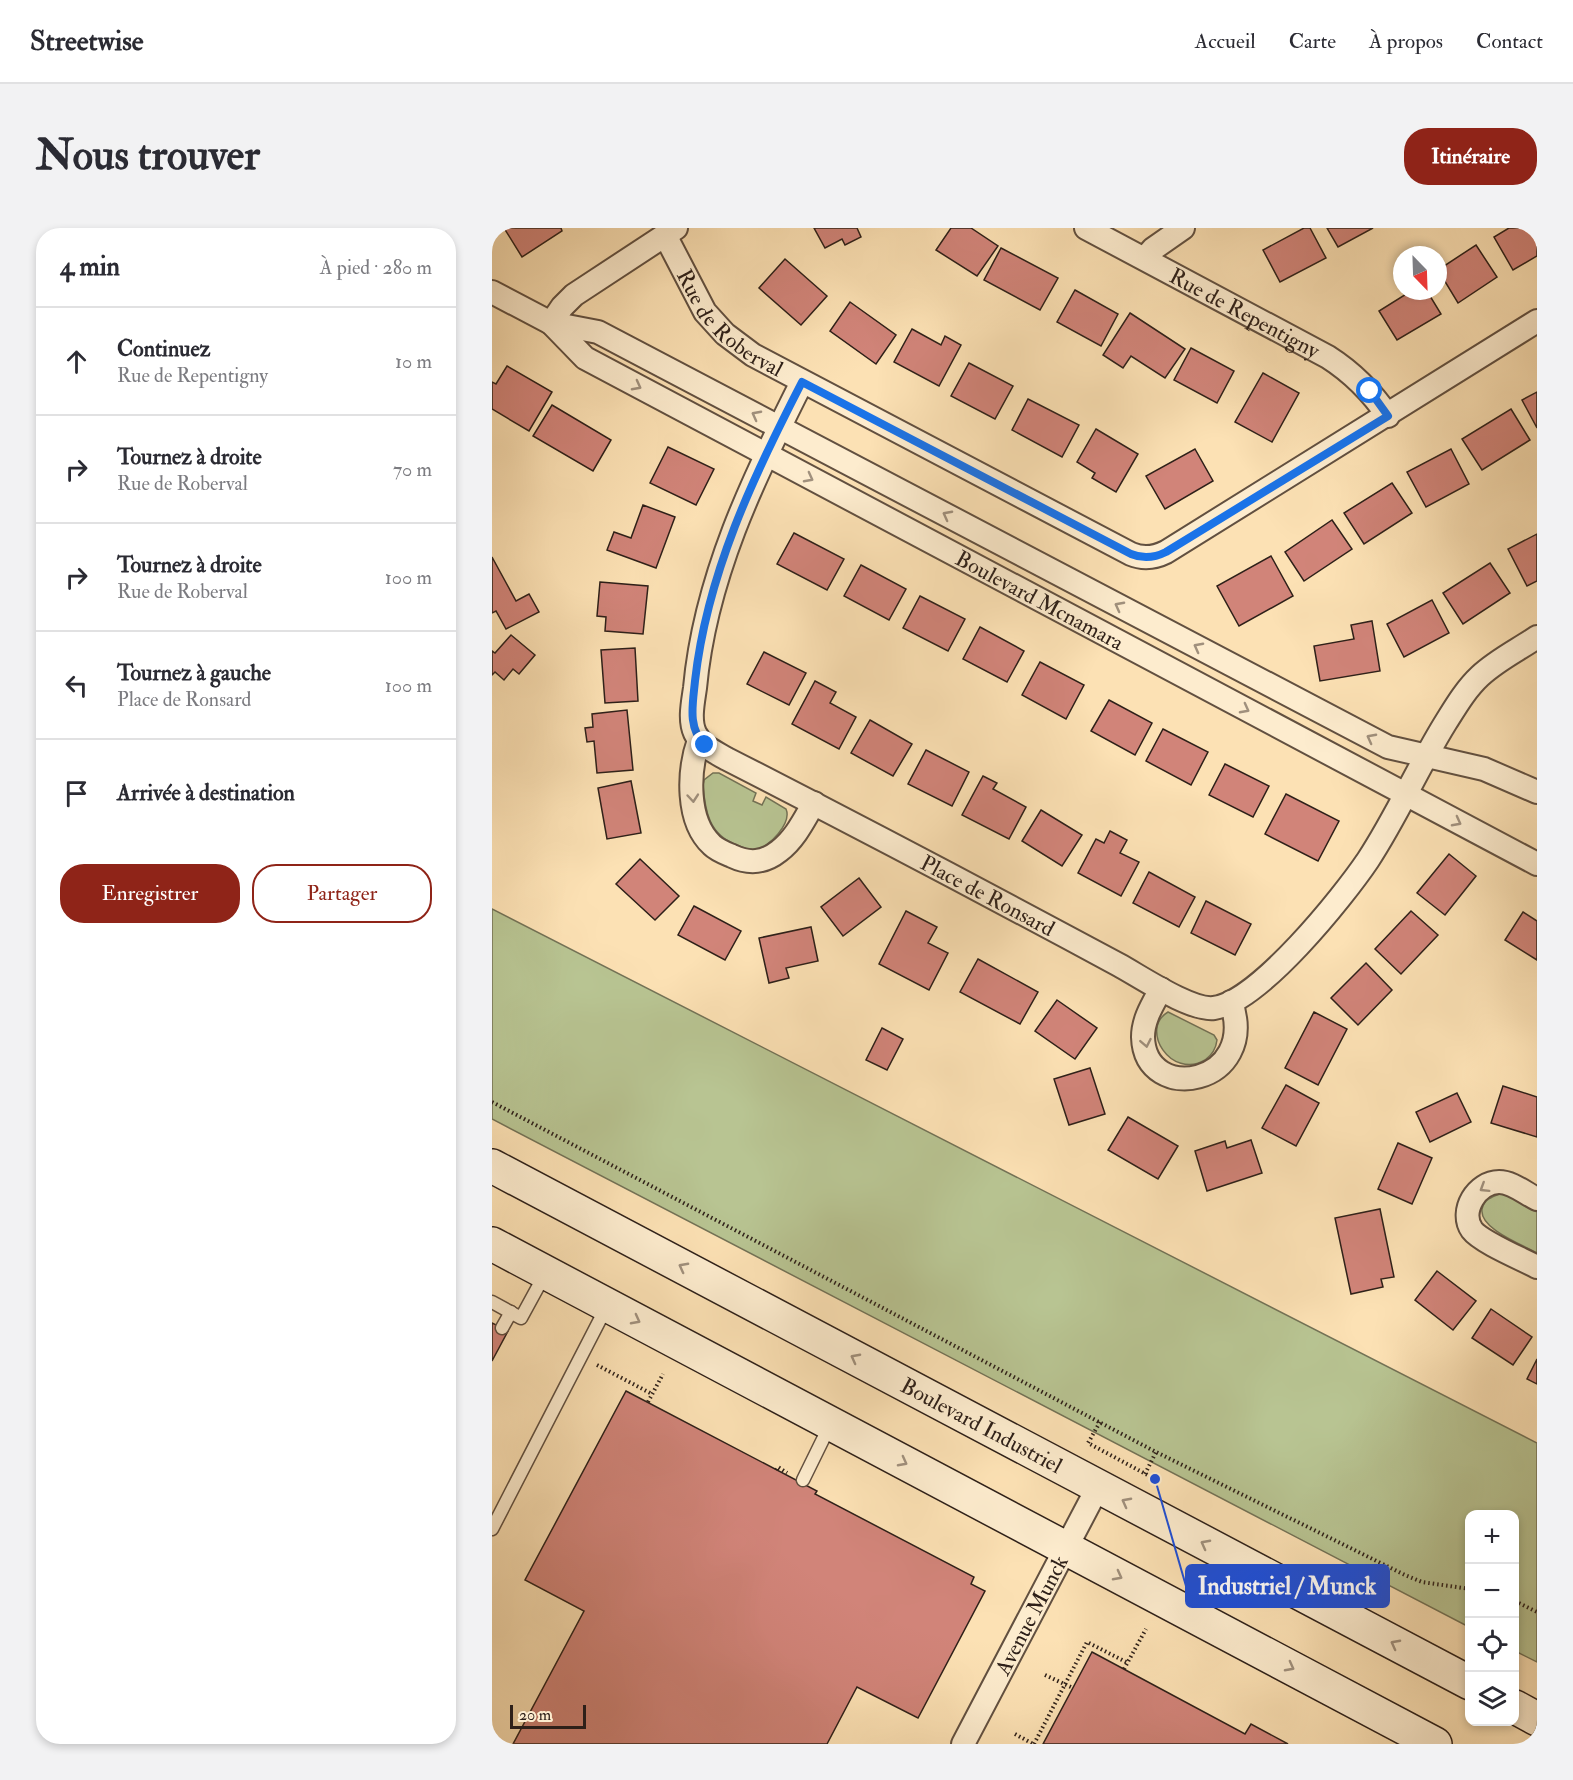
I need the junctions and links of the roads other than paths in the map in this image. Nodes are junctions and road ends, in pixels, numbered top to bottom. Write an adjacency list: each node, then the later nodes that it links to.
1 (1086, 228): 4 (street, Rue de Repentigny)
2 (1183, 228): 4 (street)
3 (670, 232): 7 (street); 8 (street, Rue de Roberval)
4 (1145, 258): 9 (street, Rue de Repentigny)
5 (492, 292): 7 (street, Boulevard Mcnamara)
6 (1537, 321): 9 (street, Rue de Roberval)
7 (551, 323): 10 (street, Boulevard Mcnamara, one-way to 7); 11 (street, Boulevard Mcnamara, one-way to 11)
8 (802, 382): 9 (street, Rue de Roberval); 10 (street)
9 (1388, 416)
10 (779, 427): 11 (street); 14 (street, Boulevard Mcnamara, one-way to 10)
11 (765, 455): 13 (street); 16 (street, Boulevard Mcnamara, one-way to 16)
12 (1537, 638): 14 (street, Place de Ronsard)
13 (699, 740): 17 (street, Place de Ronsard); 17 (street, one-way to 17)
14 (1426, 756): 15 (street, Boulevard Mcnamara); 16 (street, Place de Ronsard)
15 (1537, 792)
16 (1406, 793): 18 (street, Boulevard Mcnamara, one-way to 18); 20 (street, Place de Ronsard)
17 (814, 803): 19 (street, Place de Ronsard)
18 (1537, 864)
19 (1161, 989): 20 (street, Place de Ronsard); 20 (street, one-way to 20)
20 (1231, 1002)
21 (492, 1166): 32 (street, Boulevard Industriel, one-way to 21)
22 (1537, 1199): 24 (street, one-way to 24)
23 (492, 1244): 25 (street)
24 (1537, 1267)
25 (546, 1272): 27 (street); 28 (lane)
26 (492, 1302): 28 (lane)
27 (608, 1305): 30 (street, one-way to 30); 33 (lane)
28 (511, 1312): 29 (lane)
29 (502, 1328)
30 (831, 1424): 31 (lane); 34 (street, one-way to 34)
31 (803, 1480)
32 (1098, 1487): 34 (street, Avenue Munck); 35 (street, Boulevard Industriel, one-way to 32)
33 (492, 1529)
34 (1066, 1548): 38 (street, one-way to 38); 39 (street, Avenue Munck)
35 (1465, 1680)
36 (1519, 1709): 37 (street)
37 (1537, 1719)
38 (1429, 1743)
39 (963, 1744)

